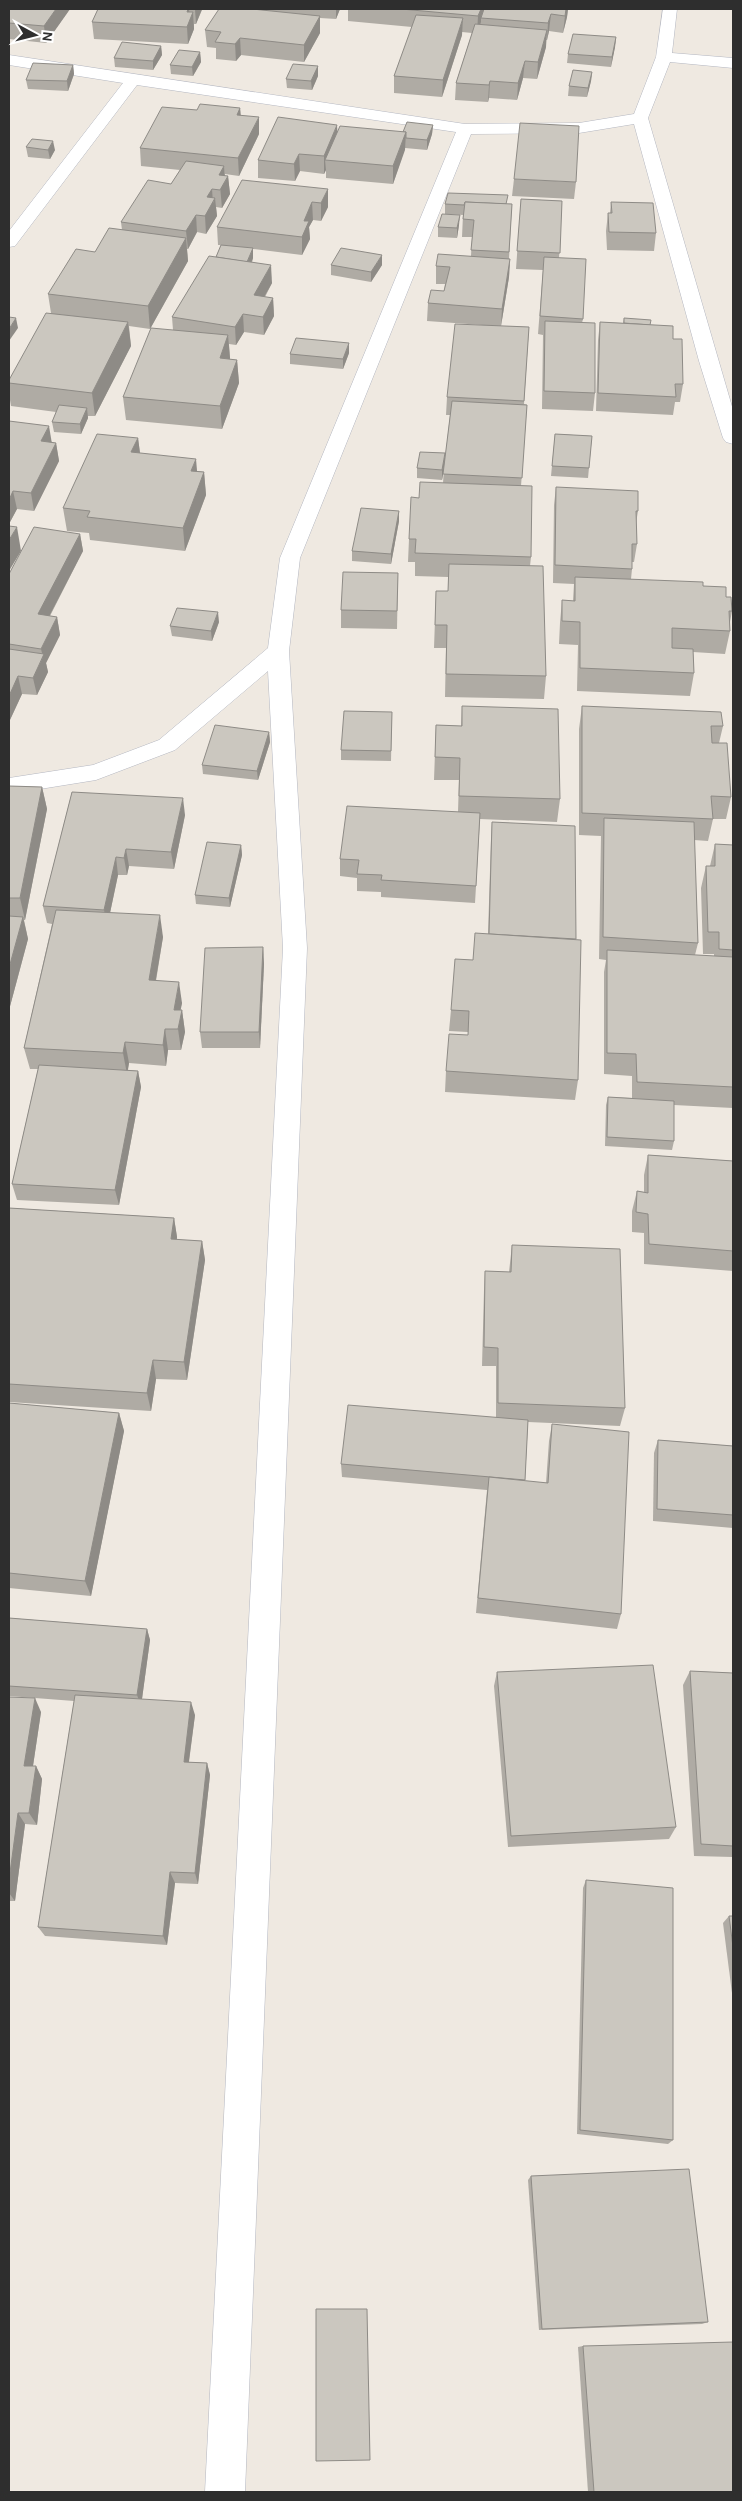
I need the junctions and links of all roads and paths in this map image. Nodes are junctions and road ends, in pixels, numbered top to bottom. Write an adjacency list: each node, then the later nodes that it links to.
1 (670, 9): 2 (street)
2 (664, 57): 4 (street); 6 (street)
3 (9, 60): 5 (street)
4 (733, 63)
5 (133, 80): 7 (street); 8 (street)
6 (640, 118): 7 (street); 9 (street)
7 (465, 129): 10 (street)
8 (9, 242)
9 (733, 438)
10 (278, 650): 11 (street); 12 (street)
11 (9, 786)
12 (225, 2492)

